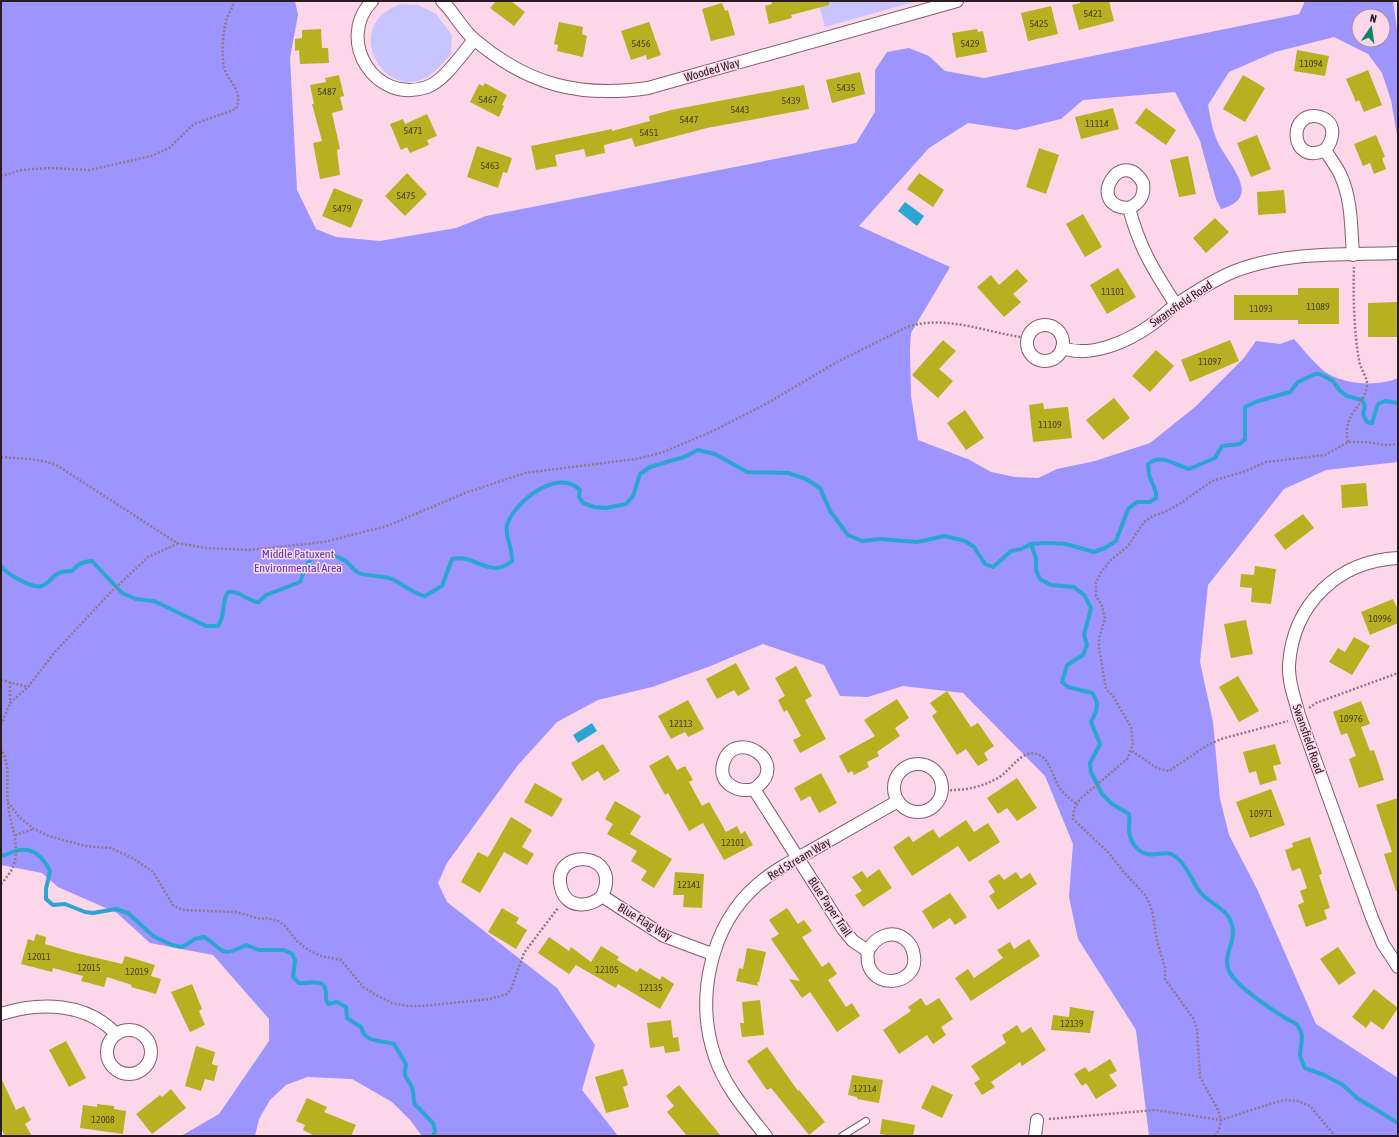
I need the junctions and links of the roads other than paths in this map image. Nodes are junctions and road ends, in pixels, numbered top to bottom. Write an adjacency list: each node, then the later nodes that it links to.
1 (372, 1): 4 (street)
2 (442, 1): 4 (street, Wooded Way)
3 (957, 1): 4 (street, Wooded Way)
4 (474, 40)
5 (1325, 150): 8 (street)
6 (1129, 208): 9 (street)
7 (1398, 253): 8 (street, Swansfield Road)
8 (1353, 255): 9 (street, Swansfield Road)
9 (1176, 305): 10 (street, Swansfield Road)
10 (1062, 348): 10 (street)
11 (1398, 558): 18 (street, Swansfield Road)
12 (754, 790): 14 (street, Blue Paper Trail)
13 (898, 801): 13 (street); 14 (street, Red Stream Way)
14 (798, 858): 16 (street, Blue Paper Trail); 17 (street, Red Stream Way)
15 (602, 896): 15 (street); 17 (street, Blue Flag Way)
16 (868, 951)
17 (712, 954): 23 (street, Red Stream Way)
18 (1398, 967)
19 (1, 1014): 20 (street)
20 (116, 1034)
21 (1037, 1120): 25 (street)
22 (866, 1121): 24 (lane)
23 (766, 1136)
24 (842, 1136)
25 (1035, 1136)

